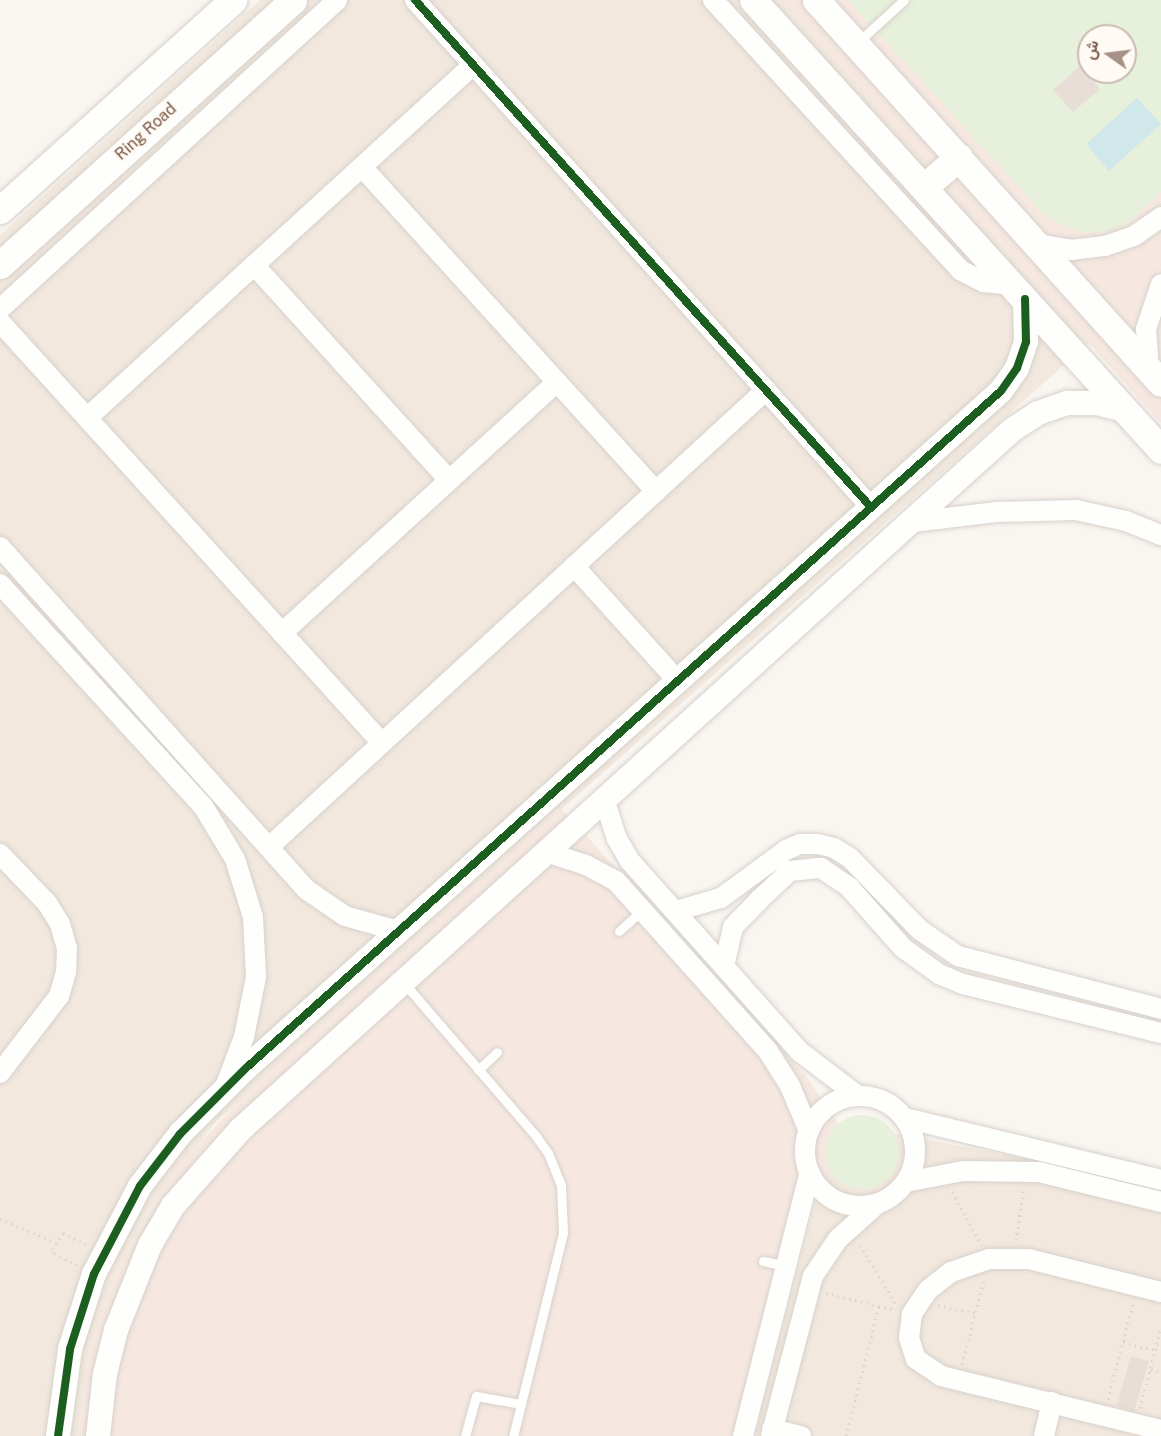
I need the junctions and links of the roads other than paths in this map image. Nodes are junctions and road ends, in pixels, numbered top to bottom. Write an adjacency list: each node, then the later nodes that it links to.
1 (233, 0): 14 (main road)
2 (293, 0): 17 (main road, Ring Road)
3 (337, 0): 21 (street)
4 (415, 0): 10 (street)
5 (713, 0): 20 (street)
6 (753, 0): 13 (main road)
7 (816, 0): 9 (main road)
8 (904, 0): 9 (lane)
9 (856, 44): 11 (main road)
10 (473, 65): 12 (street); 25 (street)
11 (959, 158): 13 (main road); 16 (main road)
12 (362, 167): 18 (street); 24 (street)
13 (924, 187): 20 (main road)
14 (0, 210)
15 (1161, 217): 16 (street)
16 (1038, 244): 23 (main road)
17 (0, 265)
18 (254, 266): 27 (street); 31 (street)
19 (1161, 284): 23 (street)
20 (1019, 292): 26 (main road); 28 (street)
21 (0, 309)
22 (0, 322): 27 (street)
23 (1155, 376)
24 (557, 382): 31 (street); 32 (street)
25 (766, 390): 32 (street); 33 (street)
26 (1126, 410): 29 (street); 30 (main road)
27 (87, 418): 39 (street)
28 (970, 419): 29 (street); 33 (street)
29 (994, 447): 34 (street)
30 (1161, 450)
31 (449, 480): 39 (street)
32 (656, 491): 37 (street)
33 (870, 506): 40 (street)
34 (913, 522): 35 (street); 43 (street)
35 (1161, 535)
36 (0, 547): 45 (street)
37 (574, 566): 40 (street); 42 (street)
38 (3, 593): 59 (street)
39 (282, 633): 42 (street)
40 (677, 680): 41 (street)
41 (619, 731): 43 (street); 50 (street)
42 (381, 743): 45 (street)
43 (645, 762): 44 (street)
44 (604, 799): 46 (street); 49 (street)
45 (269, 847): 50 (street)
46 (546, 852): 48 (street); 53 (street)
47 (0, 854): 58 (street)
48 (642, 910): 51 (lane); 62 (street)
49 (676, 911): 52 (street); 54 (street)
50 (398, 931): 59 (street)
51 (619, 931)
52 (724, 966): 55 (street); 60 (street)
53 (402, 982): 57 (lane); 69 (street)
54 (1161, 1009)
55 (1161, 1033)
56 (497, 1052): 57 (lane)
57 (478, 1070): 76 (lane)
58 (0, 1073)
59 (225, 1087): 66 (street)
60 (858, 1096): 61 (street); 62 (street)
61 (905, 1118): 64 (street); 65 (street)
62 (809, 1131): 63 (street)
63 (810, 1172): 68 (street); 71 (street)
64 (1161, 1180)
65 (906, 1182): 67 (street); 68 (street)
66 (140, 1186): 69 (street); 79 (street)
67 (1161, 1202)
68 (877, 1204): 74 (street)
69 (173, 1206): 80 (street)
70 (763, 1261): 71 (lane)
71 (786, 1266): 73 (street)
72 (1161, 1292): 75 (street)
73 (762, 1361): 74 (street); 83 (street)
74 (788, 1368): 78 (street)
75 (1052, 1402): 77 (street); 85 (street)
76 (520, 1404): 81 (lane); 82 (lane)
77 (1161, 1430)
78 (772, 1432): 84 (street)
79 (58, 1436)
80 (98, 1436)
81 (465, 1436)
82 (513, 1436)
83 (743, 1436)
84 (801, 1436)
85 (1044, 1436)

